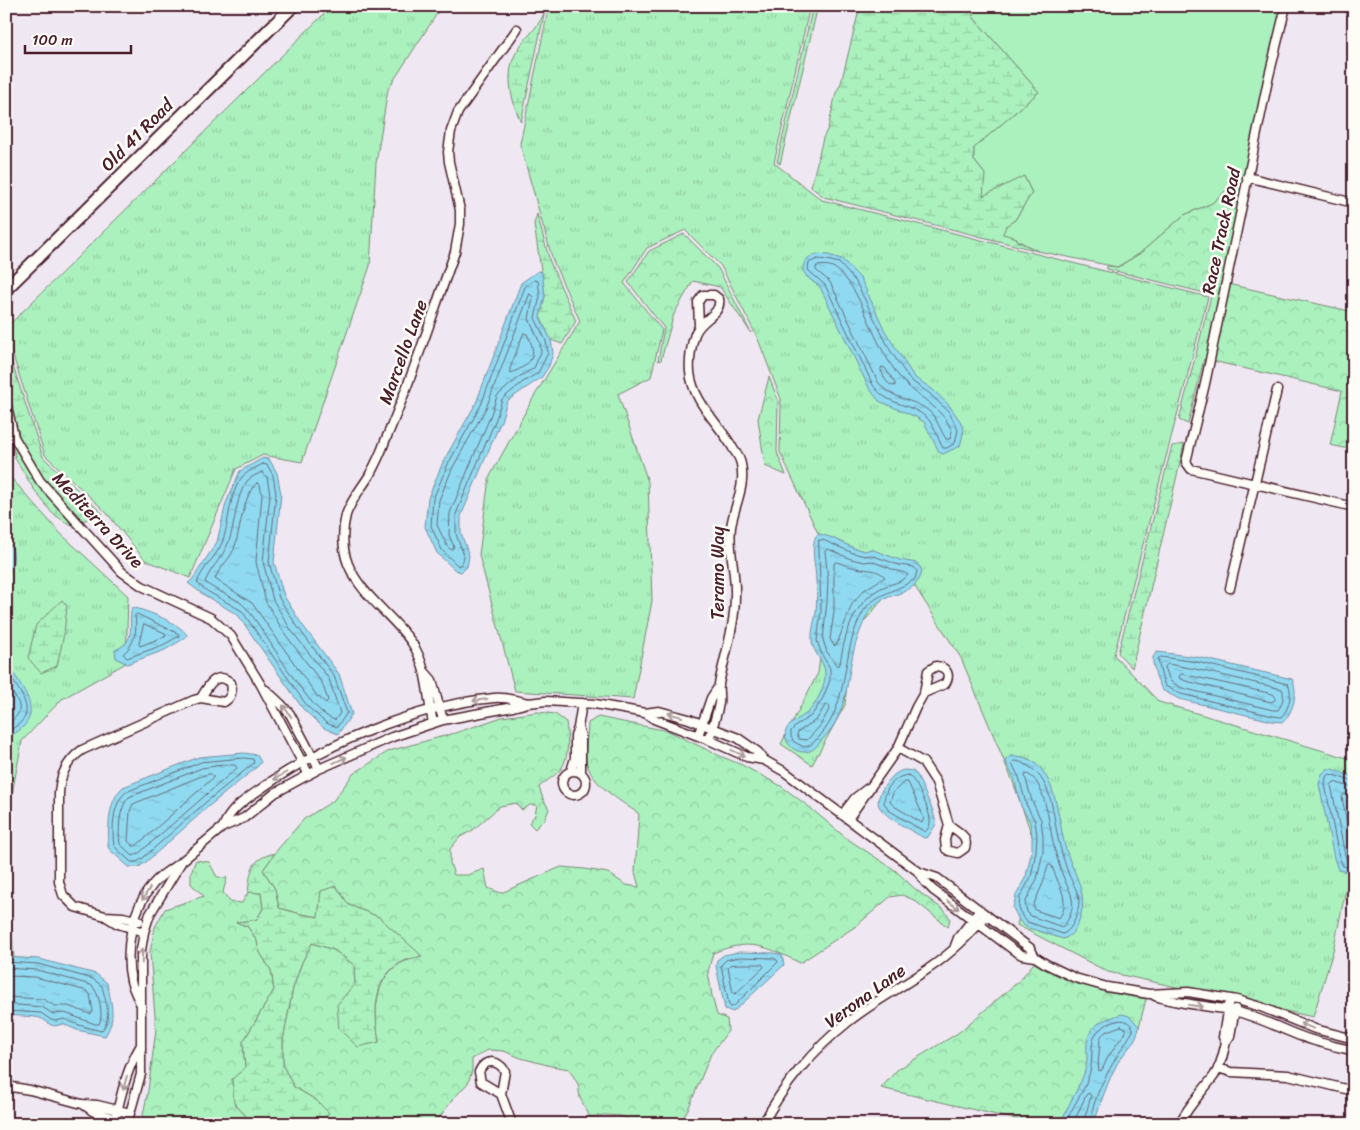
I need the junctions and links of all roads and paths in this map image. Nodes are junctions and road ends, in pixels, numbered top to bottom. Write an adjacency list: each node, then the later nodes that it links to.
1 (293, 6): 6 (street, Old 41 Road)
2 (1286, 6): 4 (street, Race Track Road)
3 (517, 29): 15 (street, Marcello Lane)
4 (1247, 177): 5 (street); 12 (street, Race Track Road)
5 (1354, 202)
6 (6, 289)
7 (700, 325): 17 (street, Teramo Way)
8 (1277, 390): 12 (street)
9 (6, 400): 11 (street, Mediterra Drive)
10 (6, 428): 11 (street, Mediterra Drive)
11 (14, 437): 16 (street, Mediterra Drive)
12 (1255, 484): 13 (street); 14 (street)
13 (1354, 507)
14 (1230, 588)
15 (425, 672): 22 (street, Marcello Lane); 23 (street, Marcello Lane)
16 (261, 685): 33 (street, Mediterra Drive, one-way to 16); 35 (street, Mediterra Drive)
17 (719, 686): 27 (street, Teramo Way); 29 (street, Teramo Way)
18 (924, 693): 32 (street)
19 (201, 698): 46 (street)
20 (528, 703): 21 (street); 22 (street, one-way to 22); 25 (street)
21 (582, 703): 24 (street); 28 (street)
22 (440, 708): 23 (street); 25 (street, Marcello Lane)
23 (430, 711): 26 (street, Marcello Lane); 33 (street)
24 (645, 713): 27 (street, one-way to 24); 30 (street)
25 (443, 720): 26 (street)
26 (433, 723): 36 (street, one-way to 26)
27 (702, 724): 29 (street); 30 (street, Teramo Way)
28 (578, 728): 37 (street); 39 (street)
29 (712, 728): 31 (street, Teramo Way); 34 (street)
30 (698, 736): 31 (street)
31 (709, 740): 34 (street, one-way to 34)
32 (898, 748): 40 (street); 41 (street)
33 (313, 758): 35 (street); 36 (street, Mediterra Drive)
34 (764, 760): 40 (street)
35 (303, 763): 38 (street, Mediterra Drive); 42 (street, one-way to 42)
36 (320, 769): 38 (street)
37 (571, 771): 39 (street); 39 (street)
38 (309, 774): 42 (street)
39 (581, 774)
40 (845, 817): 44 (street)
41 (950, 825)
42 (222, 827): 43 (street)
43 (182, 862): 47 (street, one-way to 47); 49 (street)
44 (919, 872): 45 (street); 48 (street, one-way to 48)
45 (984, 912): 48 (street, Verona Lane); 52 (street)
46 (105, 916): 47 (street); 50 (street)
47 (135, 920): 49 (street); 50 (street)
48 (976, 922): 52 (street); 70 (street, Verona Lane)
49 (146, 923): 51 (street)
50 (132, 928): 51 (street); 55 (street)
51 (144, 932): 55 (street, one-way to 51)
52 (1035, 957): 53 (street)
53 (1149, 994): 54 (street); 56 (street, one-way to 56)
54 (1233, 999): 56 (street); 57 (street, one-way to 54)
55 (140, 1005): 58 (street)
56 (1231, 1011): 59 (street); 60 (street)
57 (1354, 1039)
58 (141, 1045): 65 (street, one-way to 65); 66 (street)
59 (1354, 1051)
60 (1218, 1068): 62 (street); 71 (street)
61 (6, 1086): 64 (street)
62 (1354, 1091)
63 (500, 1094): 69 (street)
64 (82, 1104): 65 (street); 67 (street)
65 (117, 1110): 66 (street); 67 (street)
66 (130, 1113): 68 (street)
67 (114, 1121): 68 (street)
68 (127, 1123)
69 (512, 1124)
70 (763, 1124)
71 (1179, 1124)

